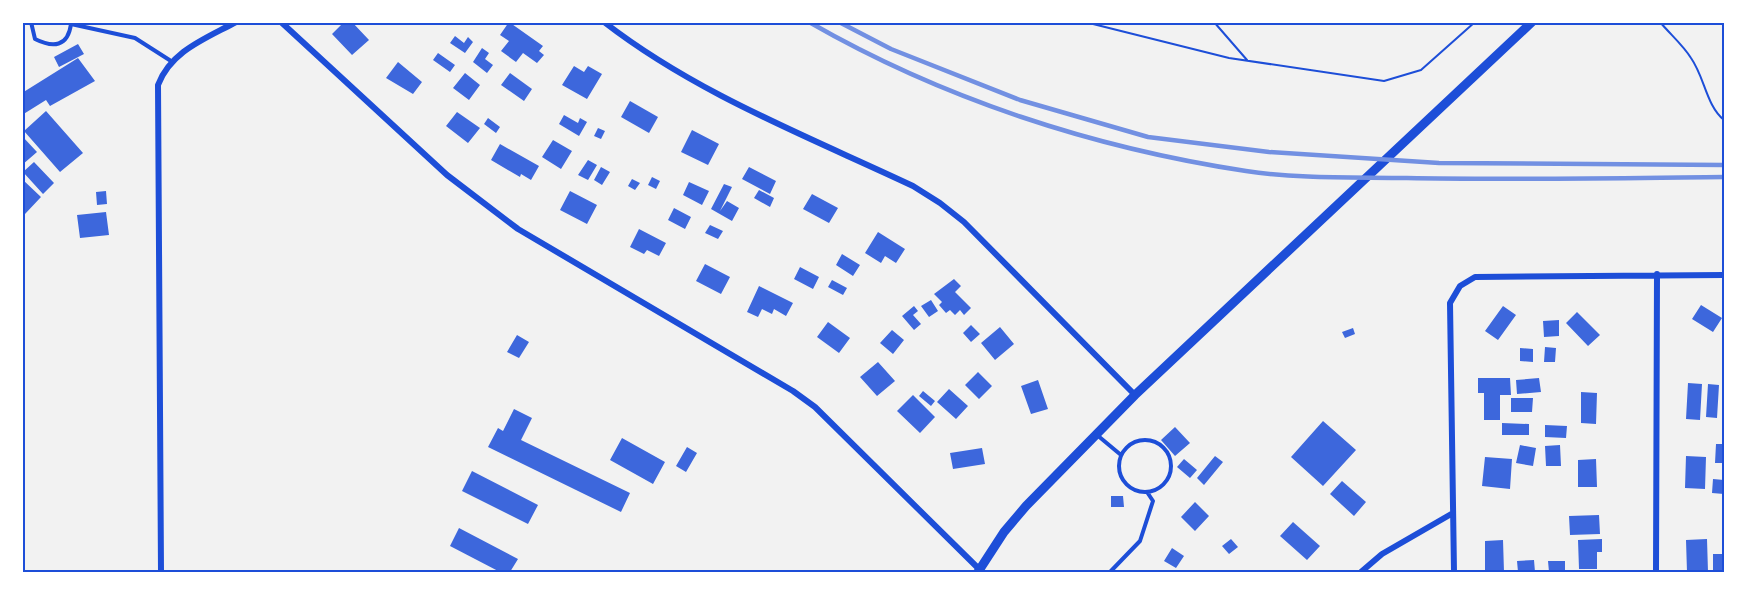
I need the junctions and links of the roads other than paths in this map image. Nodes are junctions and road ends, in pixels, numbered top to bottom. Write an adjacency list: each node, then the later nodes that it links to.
1 (31, 22): 6 (lane)
2 (236, 22): 7 (street)
3 (281, 22): 15 (street)
4 (604, 22): 10 (street)
5 (1532, 22): 10 (street)
6 (71, 23): 7 (lane)
7 (171, 61): 16 (street)
8 (1657, 274): 9 (street); 14 (street); 20 (street)
9 (1725, 275)
10 (1135, 394): 11 (street)
11 (1096, 434): 12 (lane); 15 (street)
12 (1121, 455): 13 (lane); 13 (lane)
13 (1147, 492): 17 (lane)
14 (1453, 513): 18 (street); 19 (street)
15 (978, 571)
16 (161, 573)
17 (1110, 573)
18 (1361, 573)
19 (1454, 573)
20 (1656, 573)

